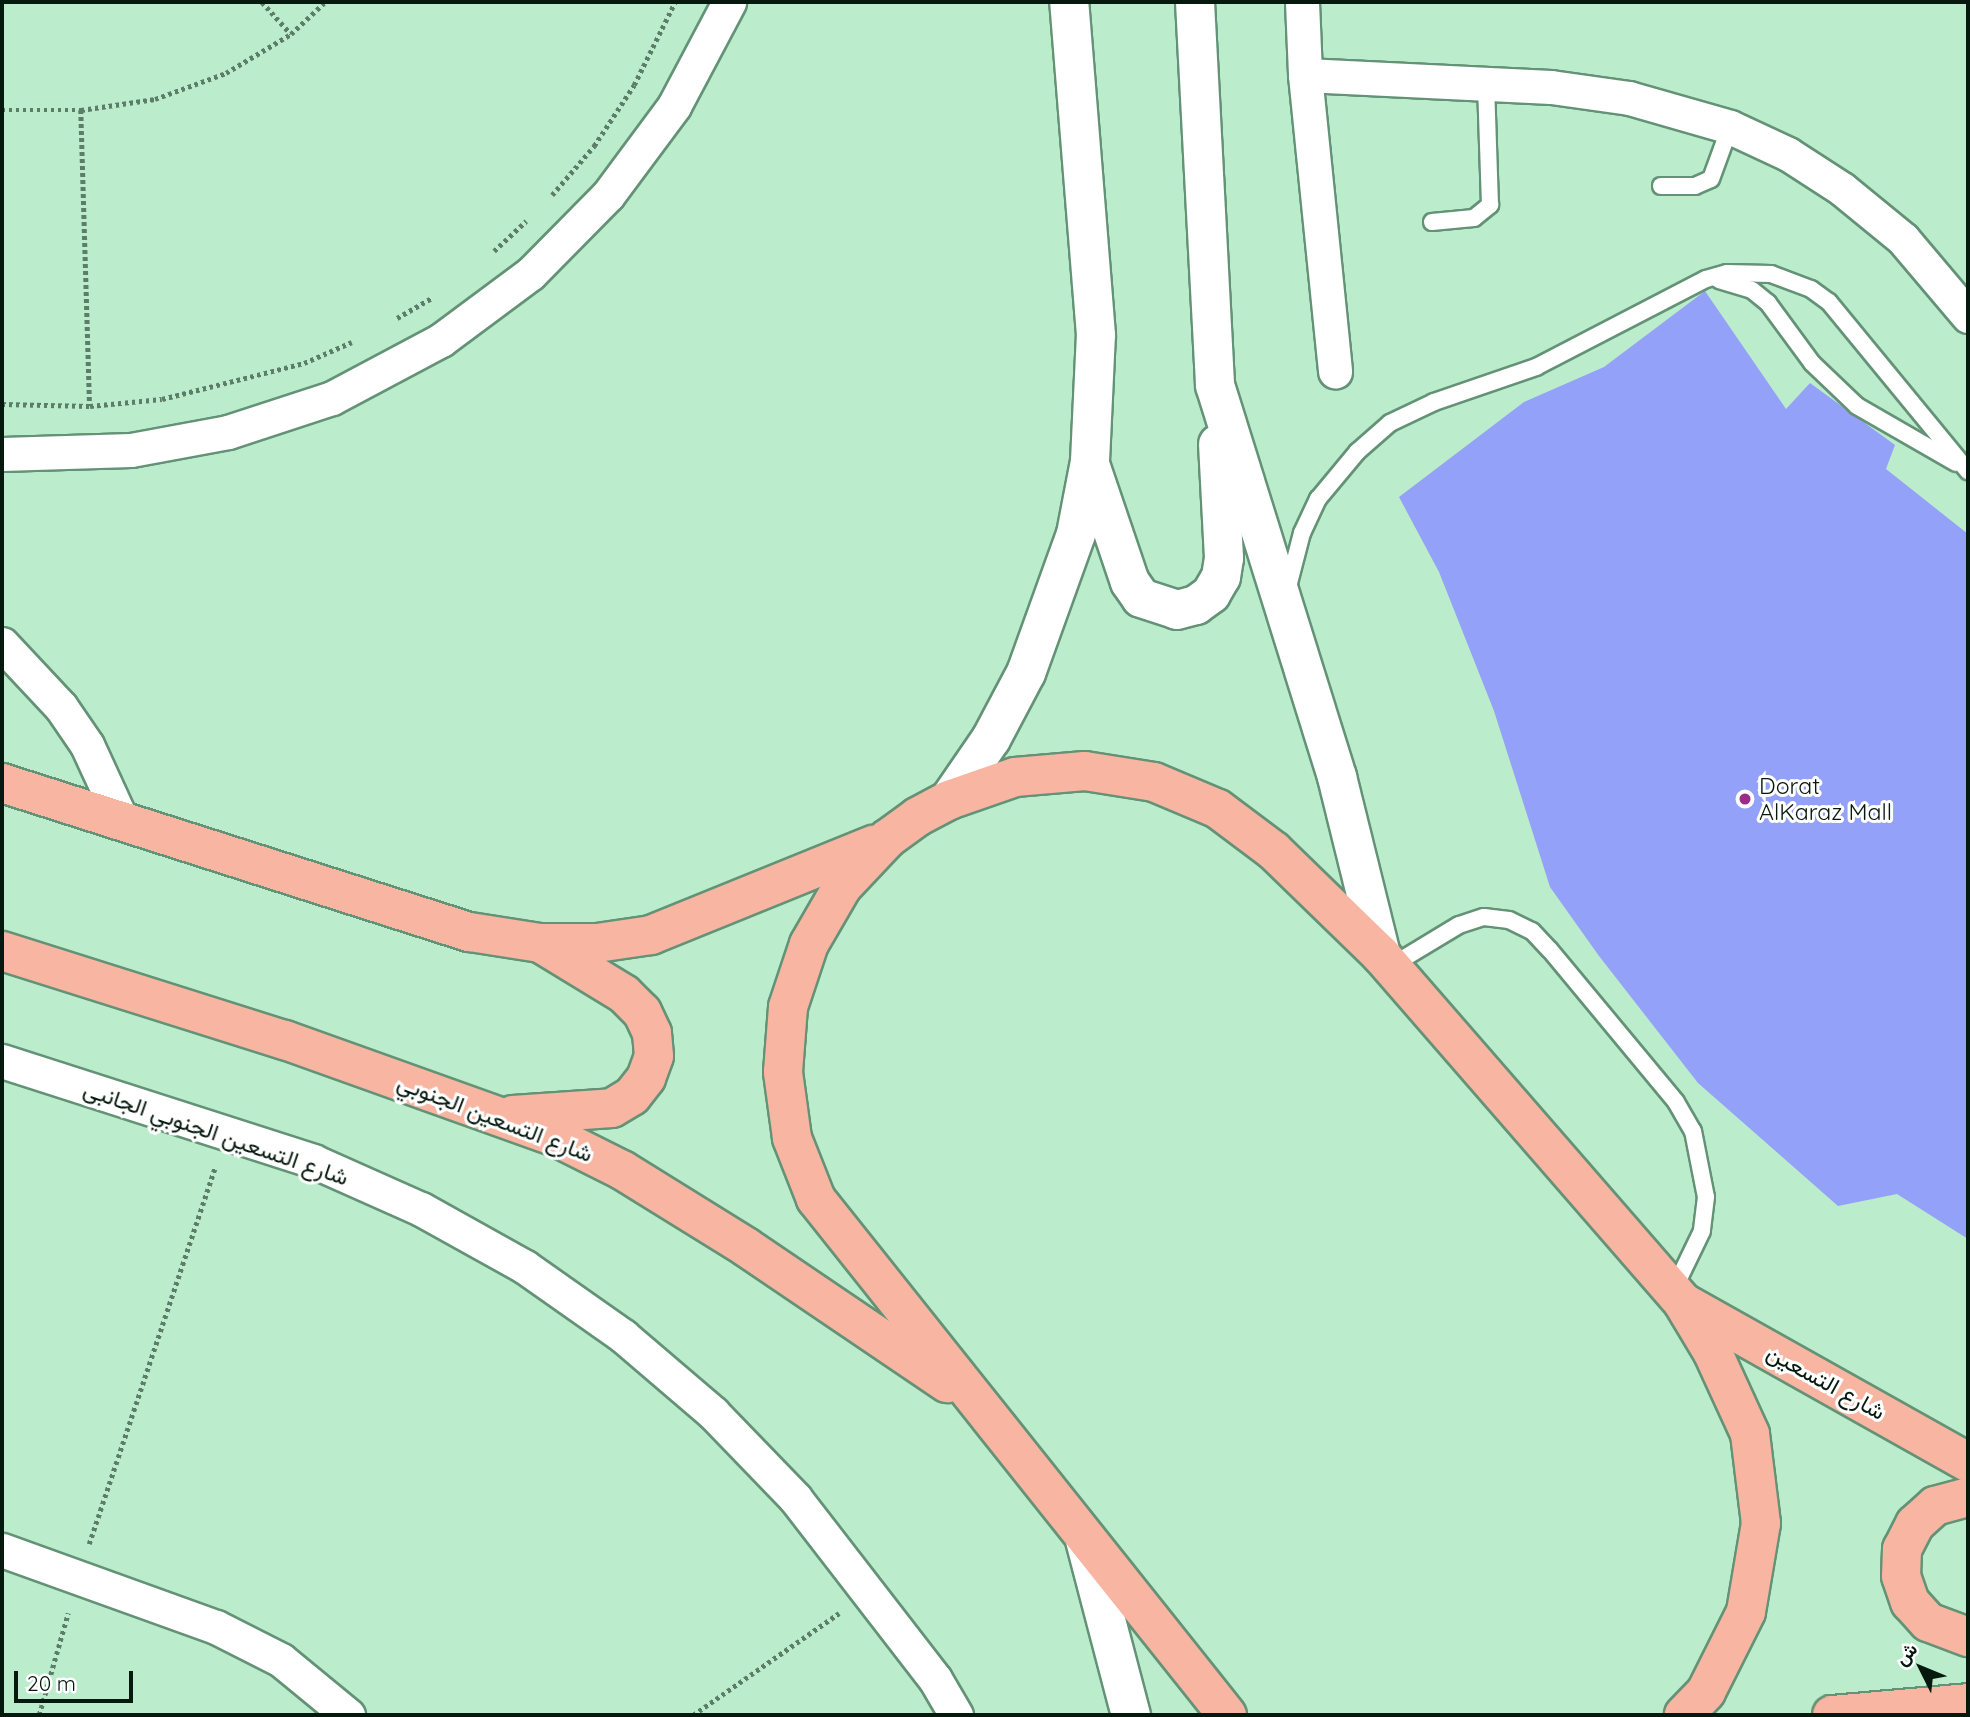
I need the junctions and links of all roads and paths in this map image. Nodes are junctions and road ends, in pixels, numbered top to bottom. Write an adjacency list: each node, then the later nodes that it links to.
1 (262, 2): 8 (path)
2 (325, 2): 8 (path)
3 (676, 2): 15 (path)
4 (729, 2): 28 (street)
5 (1195, 2): 25 (main road)
6 (1302, 2): 9 (street)
7 (1067, 6): 29 (main road)
8 (291, 34): 12 (path)
9 (1305, 75): 10 (street); 24 (street)
10 (1486, 84): 13 (street); 17 (lane)
11 (2, 110): 12 (path)
12 (80, 110): 27 (path)
13 (1730, 127): 14 (lane); 21 (street)
14 (1661, 186)
15 (546, 202)
16 (528, 219): 18 (path)
17 (1432, 222)
18 (483, 260)
19 (1706, 279): 30 (lane); 30 (lane); 31 (lane)
20 (434, 296): 22 (path)
21 (1968, 316)
22 (392, 321)
23 (360, 338): 27 (path)
24 (1335, 371)
25 (1215, 385): 29 (main road); 31 (main road)
26 (2, 404): 27 (path)
27 (90, 405)
28 (2, 454)
29 (1090, 461): 34 (main road)
30 (1966, 469)
31 (1284, 609): 39 (main road)
32 (2, 644): 35 (street)
33 (2, 783): 35 (main road)
34 (949, 800): 36 (main road); 39 (main road)
35 (122, 821): 37 (main road)
36 (887, 839): 37 (main road); 44 (main road)
37 (540, 943): 41 (main road)
38 (2, 951): 41 (main road, شارع التسعين الجنوبي)
39 (1386, 961): 43 (main road); 43 (lane)
40 (2, 1061): 42 (street, شارع التسعين الجنوبي الجانبى)
41 (501, 1116): 44 (main road, شارع التسعين الجنوبي)
42 (226, 1133): 49 (path); 50 (street, شارع التسعين الجنوبي الجانبى)
43 (1678, 1297): 45 (main road, شارع التسعين); 59 (main road)
44 (978, 1404): 47 (main road)
45 (1968, 1462)
46 (1968, 1497): 51 (main road)
47 (1085, 1540): 57 (main road); 58 (main road)
48 (2, 1550): 49 (street)
49 (78, 1576): 53 (path); 54 (street)
50 (869, 1592): 55 (path); 56 (street, شارع التسعين الجنوبي الجانبى)
51 (1968, 1637)
52 (1968, 1703): 60 (main road)
53 (39, 1715)
54 (348, 1715)
55 (693, 1715)
56 (956, 1715)
57 (1131, 1715)
58 (1227, 1715)
59 (1684, 1715)
60 (1832, 1715)

